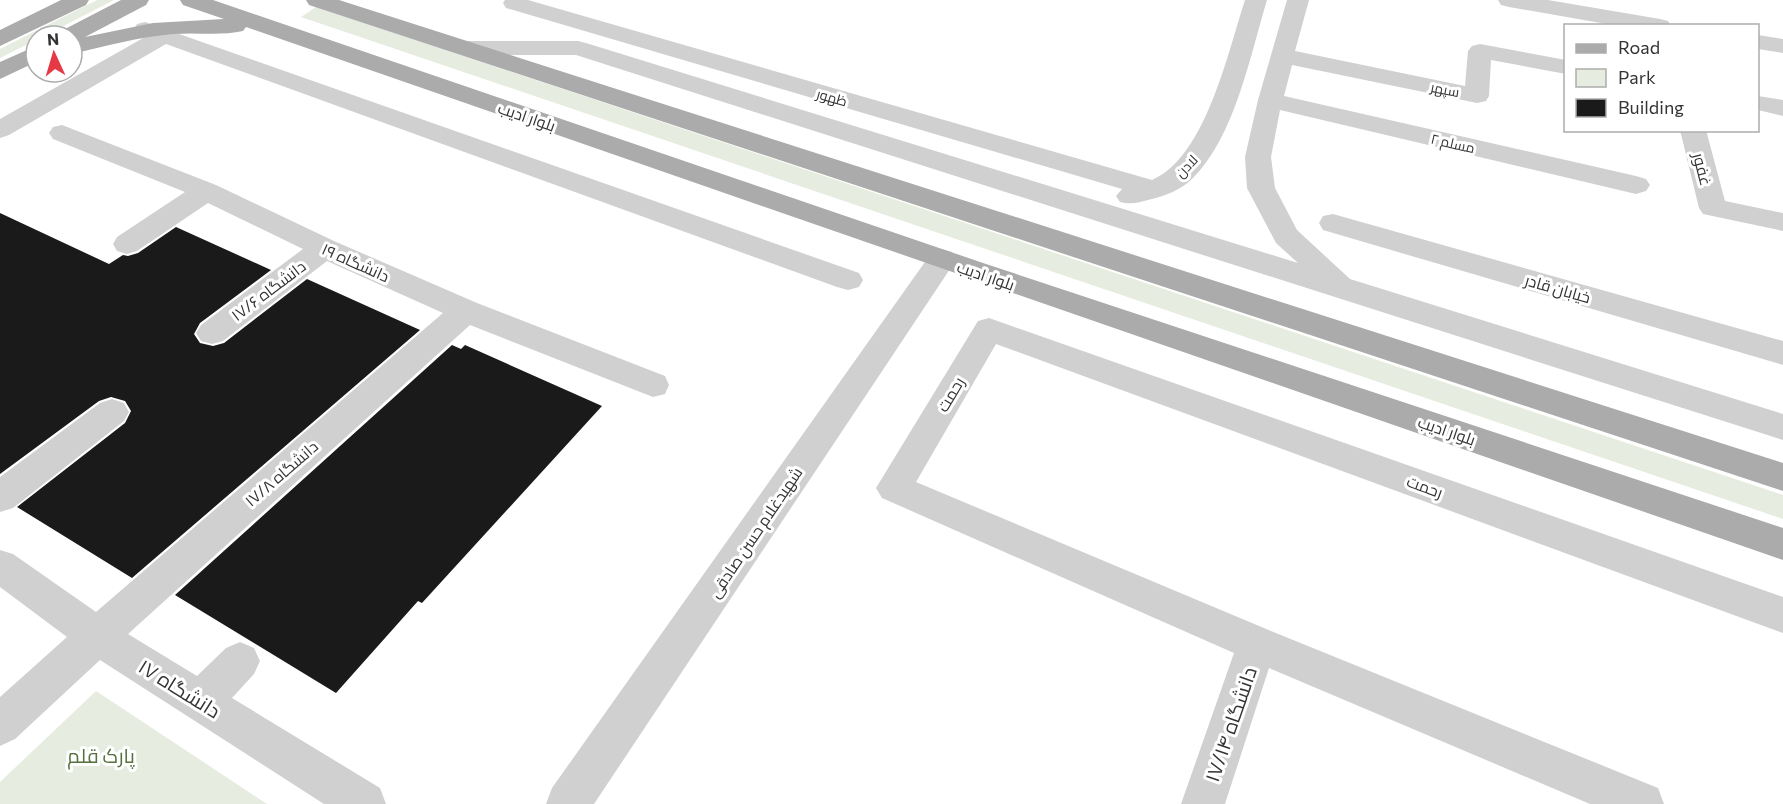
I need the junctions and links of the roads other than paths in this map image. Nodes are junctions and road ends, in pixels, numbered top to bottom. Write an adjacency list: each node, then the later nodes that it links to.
1 (36, 0): 14 (main road)
2 (78, 0): 14 (main road)
3 (138, 0): 12 (main road)
4 (191, 0): 11 (main road, بلوار ادیب)
5 (317, 0): 11 (main road); 18 (main road)
6 (1256, 0): 30 (street, لادن)
7 (1298, 0): 19 (street)
8 (1509, 0): 10 (street)
9 (516, 2): 30 (street, ظهور)
10 (1666, 20)
11 (270, 27): 13 (main road); 37 (main road, بلوار ادیب)
12 (84, 28)
13 (154, 33): 16 (main road); 26 (street); 38 (street)
14 (0, 39)
15 (1759, 42): 17 (street)
16 (84, 45)
17 (1783, 46)
18 (466, 48): 32 (street); 46 (main road)
19 (1283, 56): 21 (street, سپهر); 23 (street)
20 (24, 60): 22 (main road)
21 (1564, 67)
22 (0, 72)
23 (1270, 100): 29 (street, مسلم ۲); 39 (street)
24 (1759, 103): 25 (street)
25 (1783, 108)
26 (0, 130)
27 (1694, 132): 33 (street, غفور)
28 (62, 133): 31 (street, دانشگاه ۱۹)
29 (1636, 185)
30 (1151, 189): 32 (street, لادن)
31 (206, 191): 35 (street); 36 (street, دانشگاه ۱۹)
32 (1050, 197): 39 (street)
33 (1783, 222)
34 (1333, 223): 42 (street, خیابان قادر)
35 (127, 244)
36 (324, 248): 40 (street, دانشگاه ۱۹); 41 (street, دانشگاه ۱۷/۶)
37 (942, 259): 48 (main road, بلوار ادیب); 57 (street, شهیدغلام حسن صادقی)
38 (848, 280)
39 (1345, 290): 45 (street)
40 (466, 310): 43 (street, دانشگاه ۱۹); 51 (street, دانشگاه ۱۷/۸)
41 (212, 333)
42 (1783, 353)
43 (652, 385)
44 (112, 412): 47 (street)
45 (1783, 427)
46 (1783, 477)
47 (0, 497)
48 (1783, 544)
49 (0, 566): 51 (street, دانشگاه ۱۷)
50 (1783, 615): 52 (street, رحمت)
51 (97, 636): 54 (street, دانشگاه ۱۷); 55 (street, دانشگاه ۱۷/۸)
52 (1257, 644): 58 (street, دانشگاه ۱۷/۱۴); 59 (street, رحمت)
53 (240, 661): 54 (street)
54 (201, 701): 56 (street, دانشگاه ۱۷)
55 (0, 725)
56 (364, 804)
57 (568, 804)
58 (1203, 804)
59 (1642, 804)

